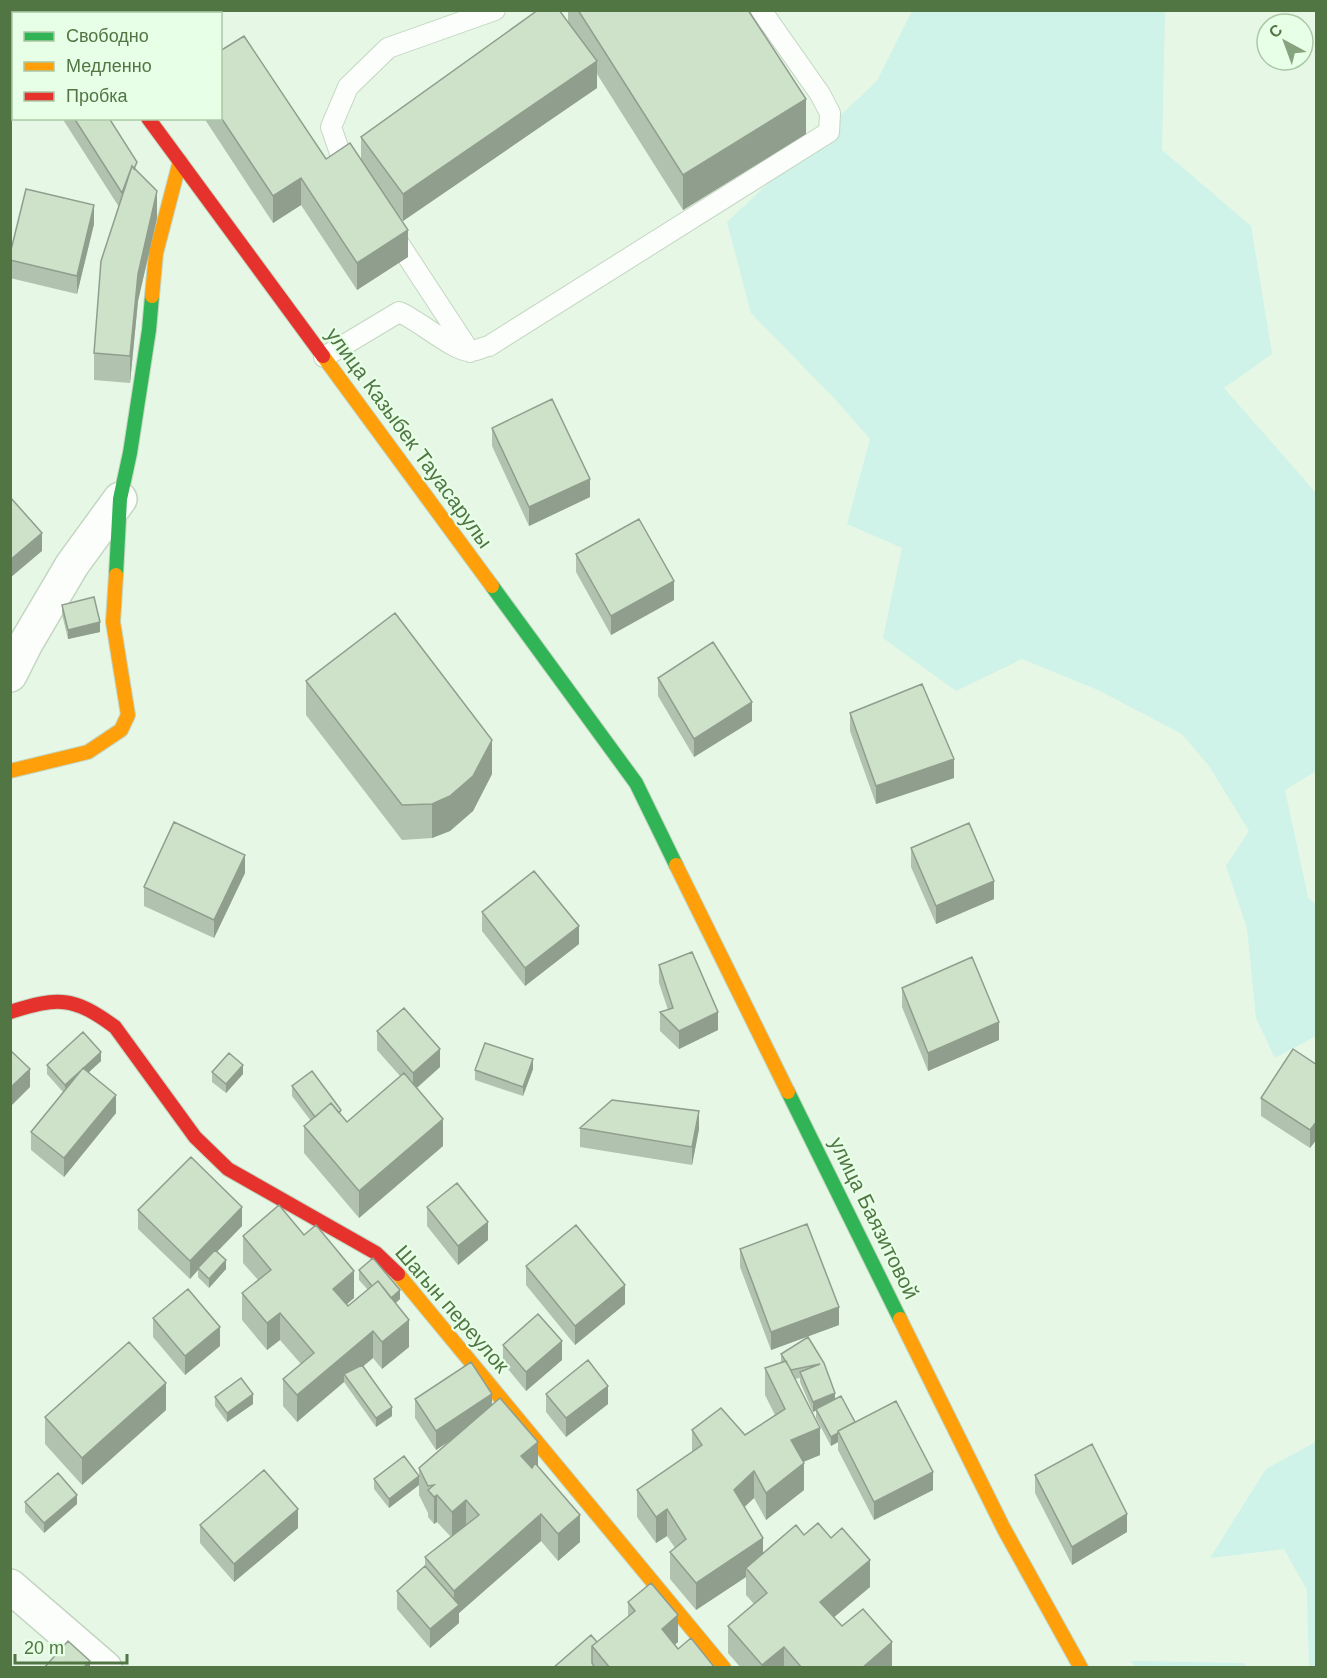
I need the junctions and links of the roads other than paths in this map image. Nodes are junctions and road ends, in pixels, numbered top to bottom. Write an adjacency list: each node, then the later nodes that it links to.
1 (495, 10): 5 (lane)
2 (761, 10): 7 (lane)
3 (149, 120): 4 (street, улица Казыбек Тауасарулы)
4 (180, 161): 8 (street, улица Казыбек Тауасарулы); 9 (street)
5 (366, 193)
6 (385, 223): 7 (lane)
7 (470, 351): 8 (lane)
8 (324, 357): 13 (street, улица Казыбек Тауасарулы)
9 (120, 499): 10 (street); 12 (street)
10 (18, 637): 11 (street)
11 (10, 675)
12 (10, 771)
13 (636, 783): 18 (street, улица Баязитовой)
14 (10, 1012): 17 (street, Шагын переулок)
15 (10, 1586): 16 (street)
16 (105, 1668)
17 (724, 1668)
18 (1081, 1668)

